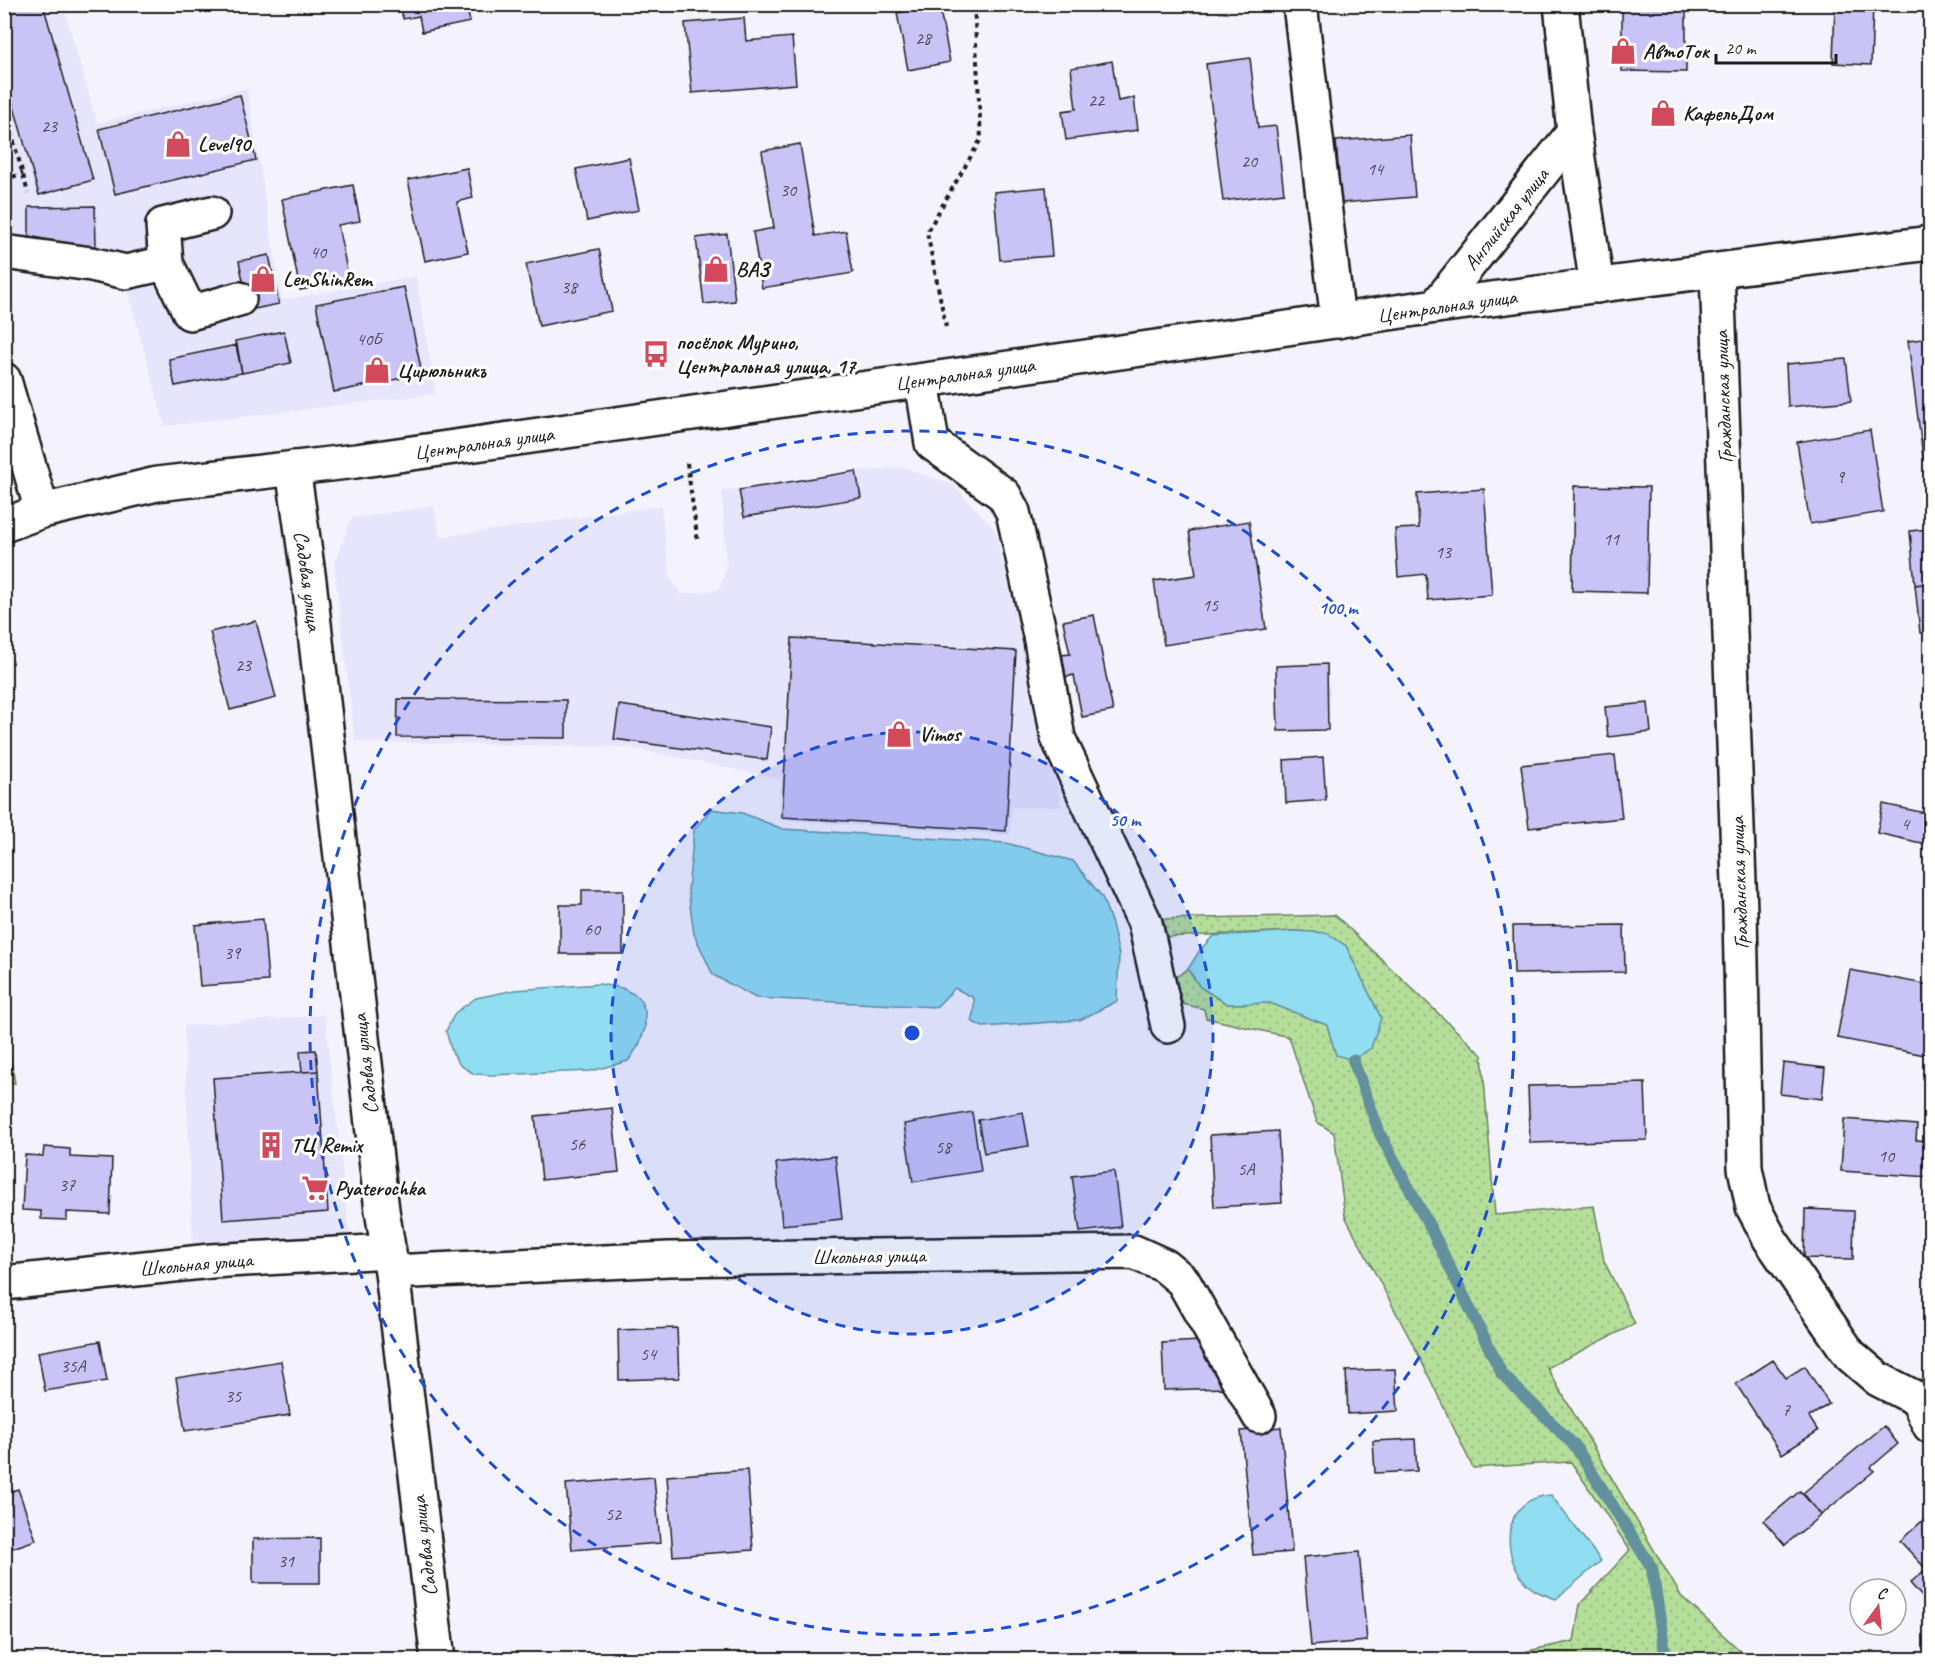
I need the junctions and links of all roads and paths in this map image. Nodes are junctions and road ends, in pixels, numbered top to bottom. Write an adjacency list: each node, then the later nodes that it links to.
1 (974, 4): 18 (path)
2 (1300, 4): 17 (street)
3 (1561, 4): 5 (street, Английская улица)
4 (4, 106): 6 (path)
5 (1574, 132): 14 (street, Английская улица); 16 (street, Английская улица)
6 (23, 173): 7 (path); 8 (path)
7 (4, 180)
8 (28, 193)
9 (212, 213): 12 (street)
10 (1930, 243): 13 (street, Центральная улица)
11 (4, 252): 12 (street)
12 (166, 263): 15 (street)
13 (1717, 270): 14 (street, Центральная улица); 30 (street, Гражданская улица)
14 (1597, 286): 16 (street, Центральная улица)
15 (239, 299)
16 (1436, 306): 17 (street, Центральная улица)
17 (1338, 321): 20 (street, Центральная улица)
18 (946, 327)
19 (4, 380): 23 (street)
20 (922, 381): 22 (street, Центральная улица); 26 (street)
21 (687, 462): 25 (path)
22 (293, 468): 23 (street, Центральная улица); 27 (street, Садовая улица)
23 (42, 510): 24 (street, Центральная улица)
24 (4, 525)
25 (698, 543)
26 (1168, 1026)
27 (391, 1261): 28 (street, Школьная улица); 29 (street, Школьная улица); 31 (street, Садовая улица)
28 (4, 1283)
29 (1259, 1416)
30 (1930, 1426)
31 (438, 1659)

